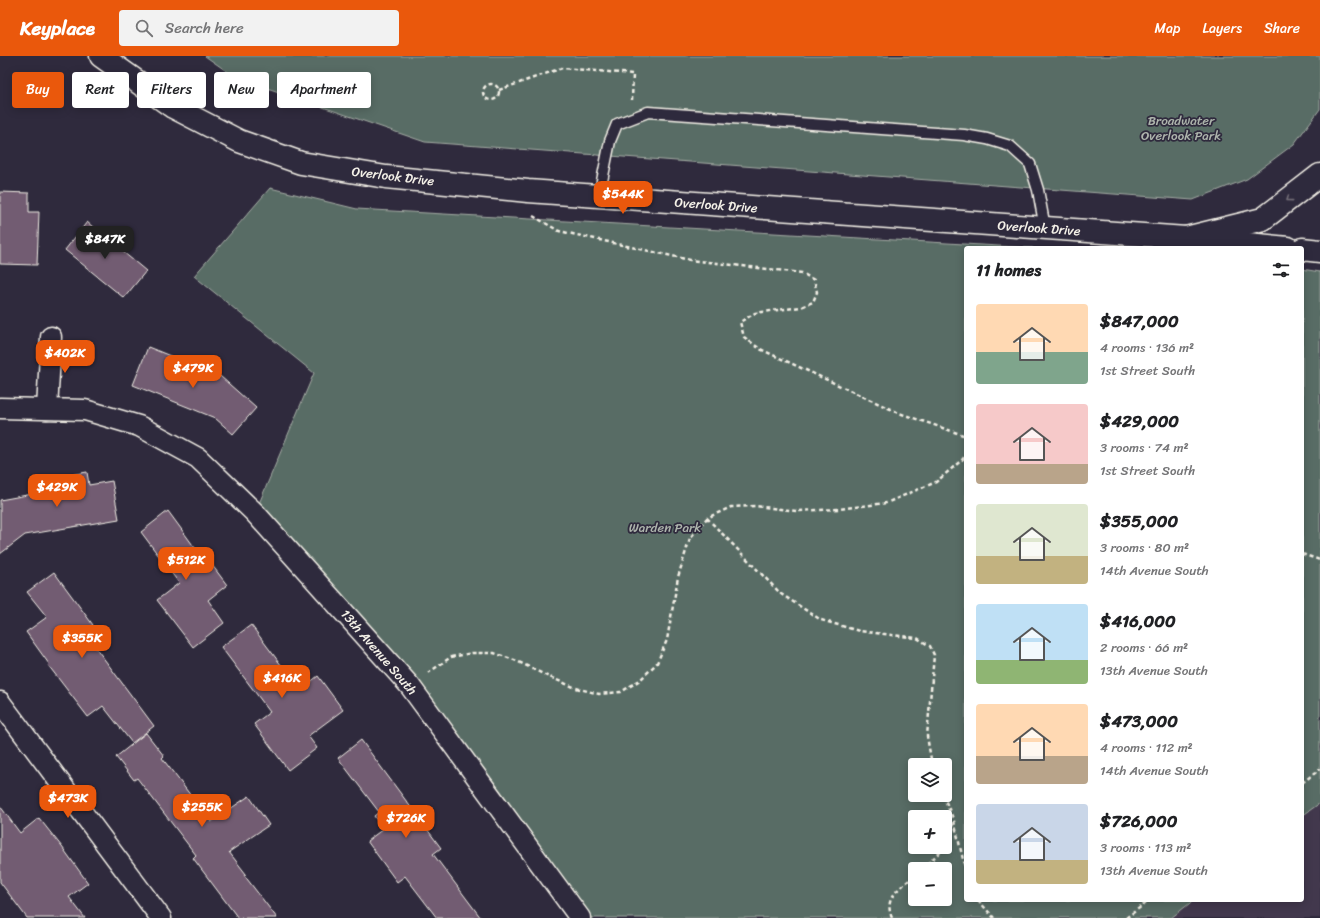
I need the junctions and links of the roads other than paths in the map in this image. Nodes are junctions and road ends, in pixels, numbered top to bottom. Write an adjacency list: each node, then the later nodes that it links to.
1 (101, 56): 3 (main road, Overlook Drive)
2 (1320, 175): 5 (main road, one-way to 5)
3 (599, 196): 4 (main road, Overlook Drive); 4 (lane)
4 (1045, 228): 5 (main road, Overlook Drive)
5 (1186, 238): 6 (main road, Overlook Drive)
6 (1268, 246)
7 (1304, 249): 8 (main road)
8 (1320, 251)
9 (51, 337): 11 (street)
10 (0, 408): 11 (street, 13th Avenue South)
11 (48, 409): 14 (street, 13th Avenue South)
12 (0, 702): 13 (street)
13 (161, 918)
14 (580, 918)

